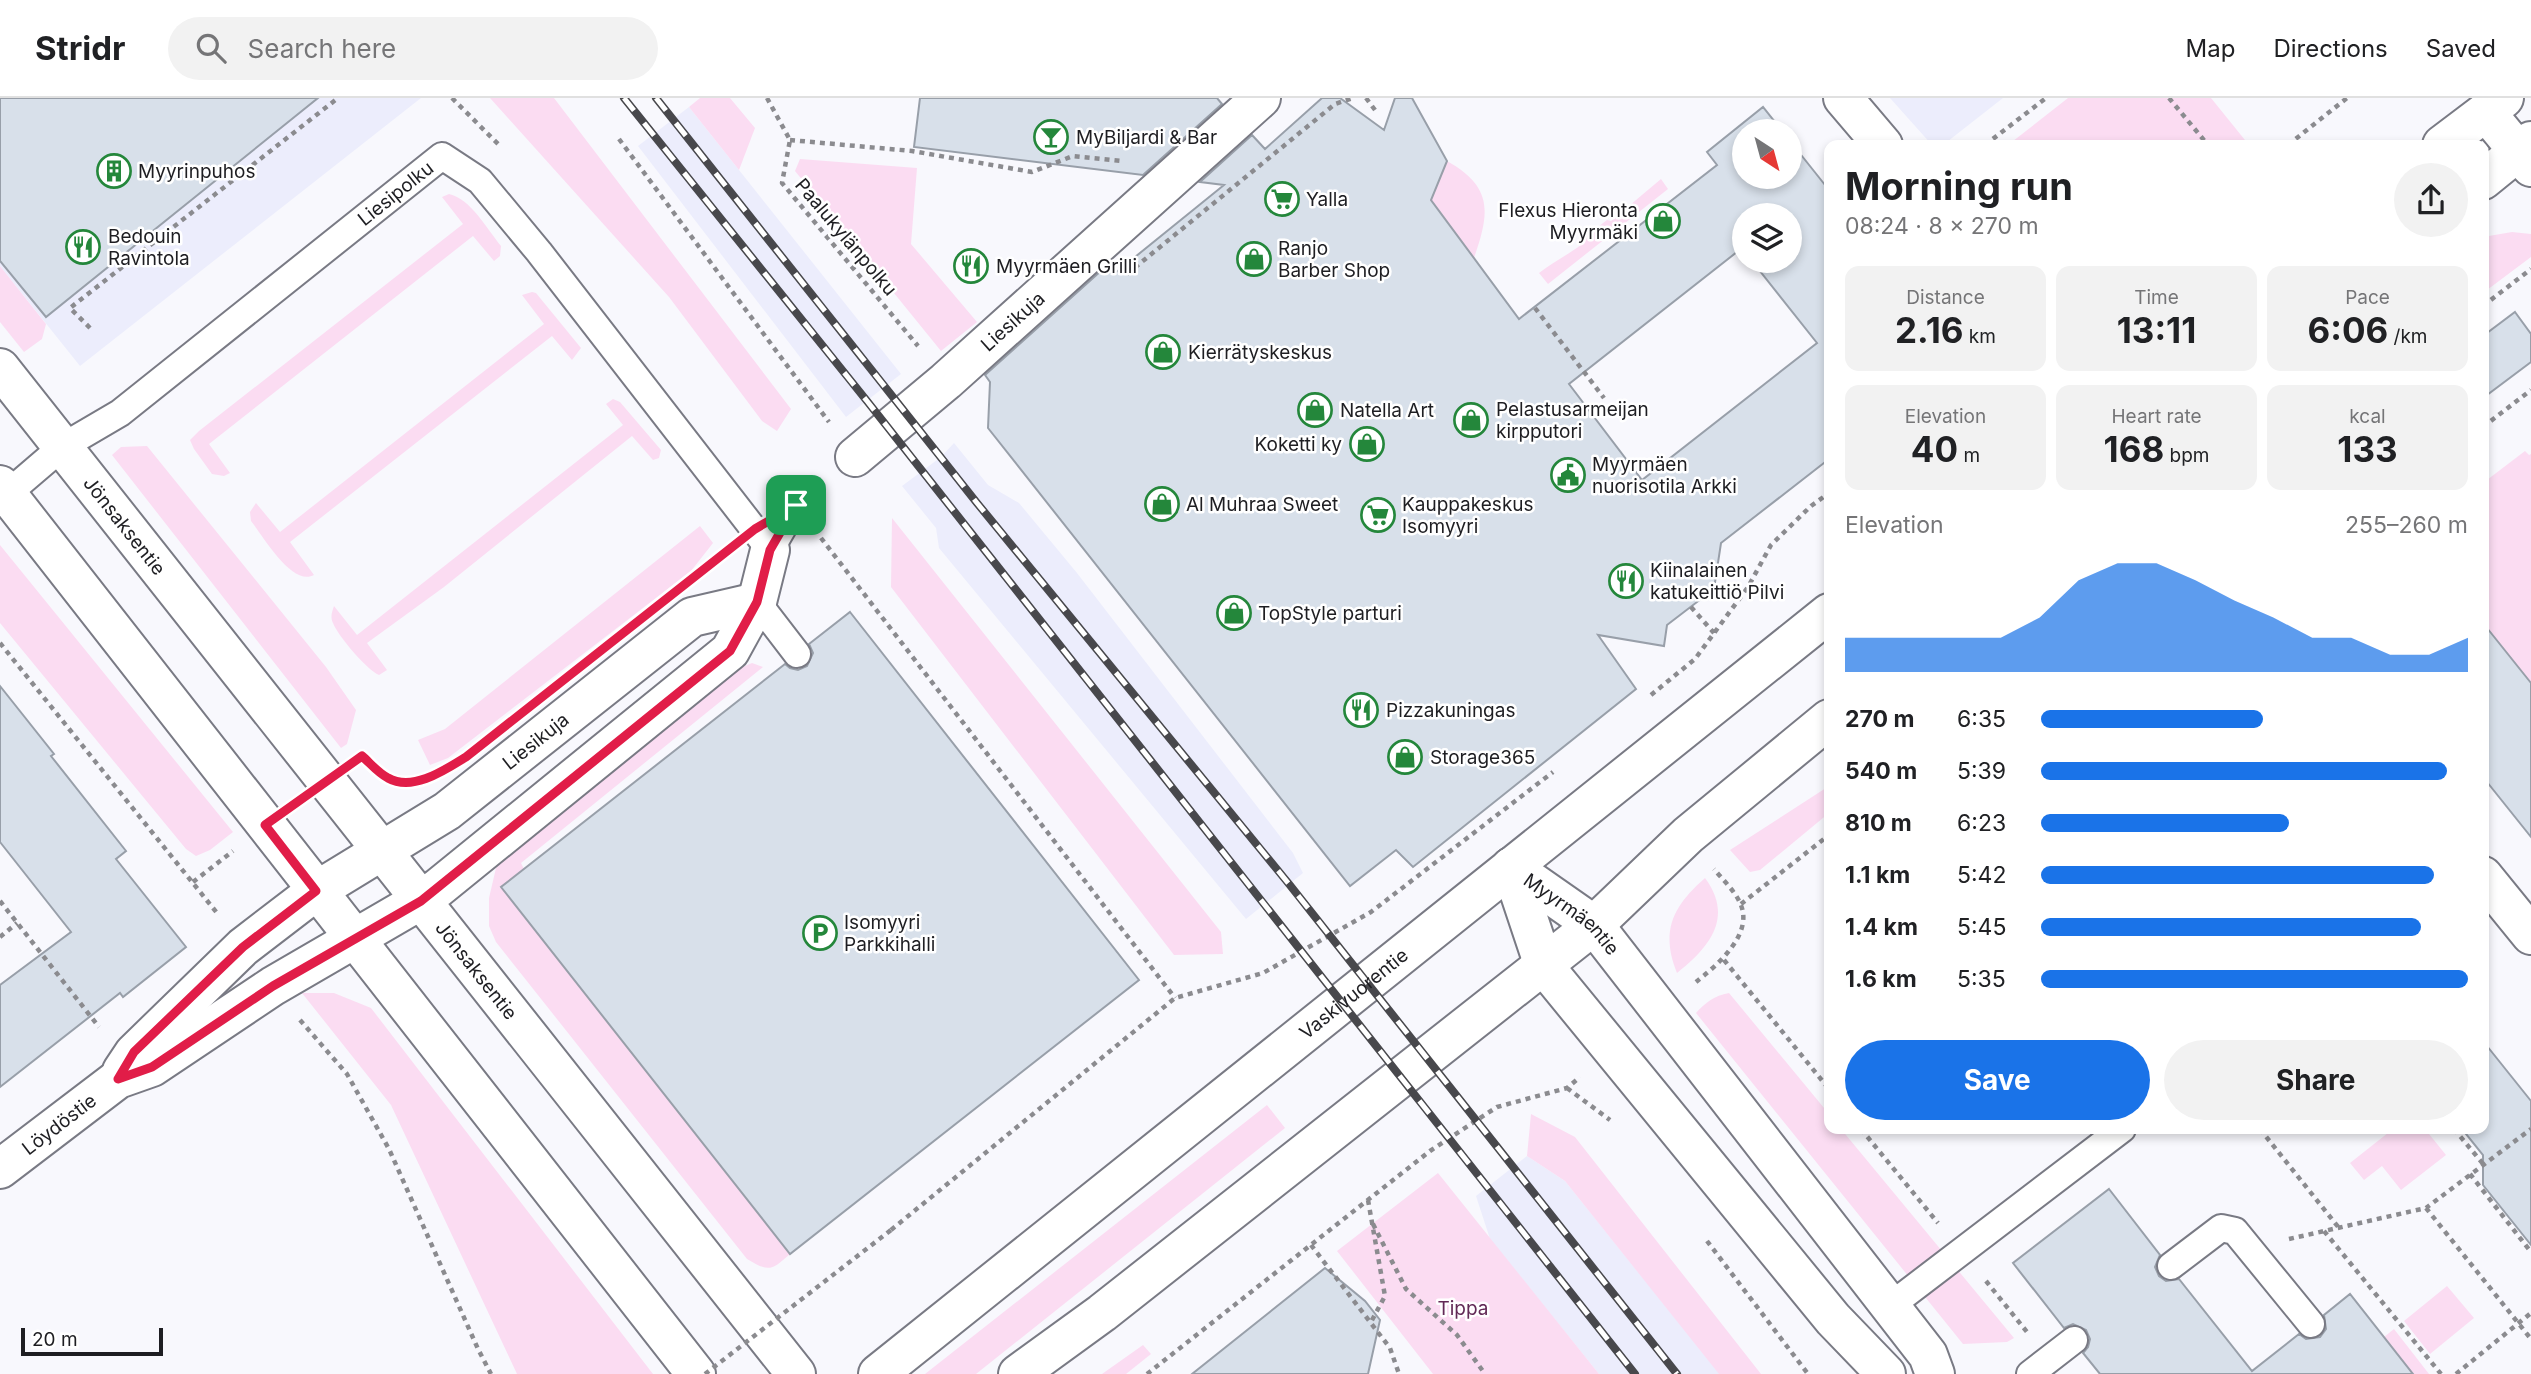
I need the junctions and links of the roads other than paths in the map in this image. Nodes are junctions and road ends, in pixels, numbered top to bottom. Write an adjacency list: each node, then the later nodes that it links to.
1 (1261, 98): 10 (main road, Liesikuja)
2 (1843, 98): 4 (main road)
3 (2495, 105): 5 (main road); 6 (main road)
4 (1879, 140)
5 (2449, 140)
6 (2527, 153): 7 (main road)
7 (2489, 176)
8 (0, 368): 9 (main road, Jönsaksentie)
9 (62, 447): 11 (lane, Liesipolku); 13 (lane, Liesipolku); 18 (main road, Jönsaksentie)
10 (855, 457)
11 (4, 490): 21 (main road)
12 (796, 505): 13 (lane)
13 (762, 539): 14 (main road)
14 (757, 602): 16 (lane); 18 (main road, Liesikuja); 22 (main road)
15 (1824, 617): 19 (main road, Vaskivuorentie)
16 (797, 654)
17 (1824, 723): 23 (main road)
18 (383, 851): 21 (main road, Liesikuja); 22 (main road, Jönsaksentie)
19 (1511, 867): 23 (main road, Myyrmäentie); 26 (main road, Myyrmäentie); 36 (main road, Vaskivuorentie)
20 (2489, 883): 24 (main road)
21 (316, 891): 25 (main road); 27 (main road, Löydöstie)
22 (421, 901): 25 (main road); 35 (main road, Jönsaksentie)
23 (1594, 925): 26 (main road); 31 (main road, Myyrmäentie)
24 (2531, 935)
25 (354, 940): 27 (main road, Löydöstie); 34 (main road)
26 (1544, 966): 37 (main road); 38 (main road, Myyrmäentie)
27 (118, 1079): 29 (main road, Löydöstie)
28 (2115, 1134): 31 (lane)
29 (0, 1170)
30 (2171, 1266): 32 (lane)
31 (1890, 1306): 39 (main road, Myyrmäentie)
32 (2311, 1324)
33 (2074, 1340): 40 (lane)
34 (696, 1374)
35 (796, 1374)
36 (878, 1374)
37 (1018, 1374)
38 (1886, 1374)
39 (1935, 1374)
40 (2029, 1374)

